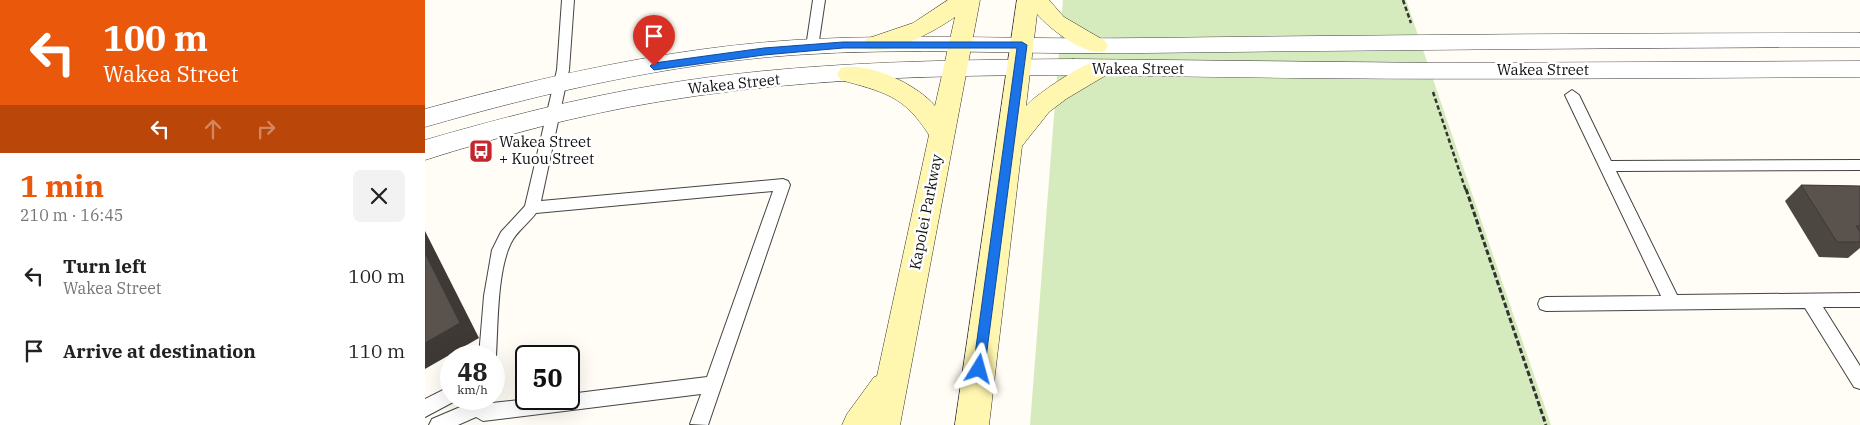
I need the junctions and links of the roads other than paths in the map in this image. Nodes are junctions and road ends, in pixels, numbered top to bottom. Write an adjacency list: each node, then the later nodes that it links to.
1 (568, 0): 15 (lane)
2 (819, 0): 9 (lane)
3 (962, 0): 8 (main road)
4 (969, 0): 10 (main road, Kapolei Parkway)
5 (1028, 0): 11 (main road)
6 (1037, 0): 12 (main road)
7 (1860, 40): 12 (street, Wakea Street)
8 (874, 44): 9 (street, Wakea Street); 10 (street, Wakea Street)
9 (812, 47): 15 (street, Wakea Street)
10 (957, 57): 11 (street, Wakea Street); 14 (street, Wakea Street); 19 (main road, Kapolei Parkway)
11 (1020, 57): 12 (street, Wakea Street); 20 (main road)
12 (1103, 57): 13 (street, Wakea Street); 20 (main road)
13 (1860, 69)
14 (849, 74): 17 (street, Wakea Street); 19 (main road)
15 (560, 84): 17 (lane); 18 (street, Wakea Street)
16 (1572, 96): 23 (lane)
17 (554, 114): 21 (street, Wakea Street); 24 (lane)
18 (425, 118)
19 (941, 134): 30 (main road, Kapolei Parkway)
20 (1009, 144): 41 (main road)
21 (425, 150)
22 (1860, 165): 23 (lane)
23 (1607, 166): 27 (lane)
24 (532, 208): 29 (lane); 32 (lane)
25 (1860, 300): 26 (lane)
26 (1810, 301): 27 (lane); 31 (lane)
27 (1673, 302): 28 (lane)
28 (1546, 304)
29 (488, 345)
30 (892, 379): 39 (main road); 40 (main road, Kapolei Parkway)
31 (1860, 381)
32 (712, 384): 34 (lane); 37 (lane)
33 (440, 400): 35 (lane)
34 (505, 408)
35 (425, 409)
36 (483, 410): 38 (lane)
37 (699, 424)
38 (438, 425)
39 (859, 425)
40 (883, 425)
41 (972, 425)

